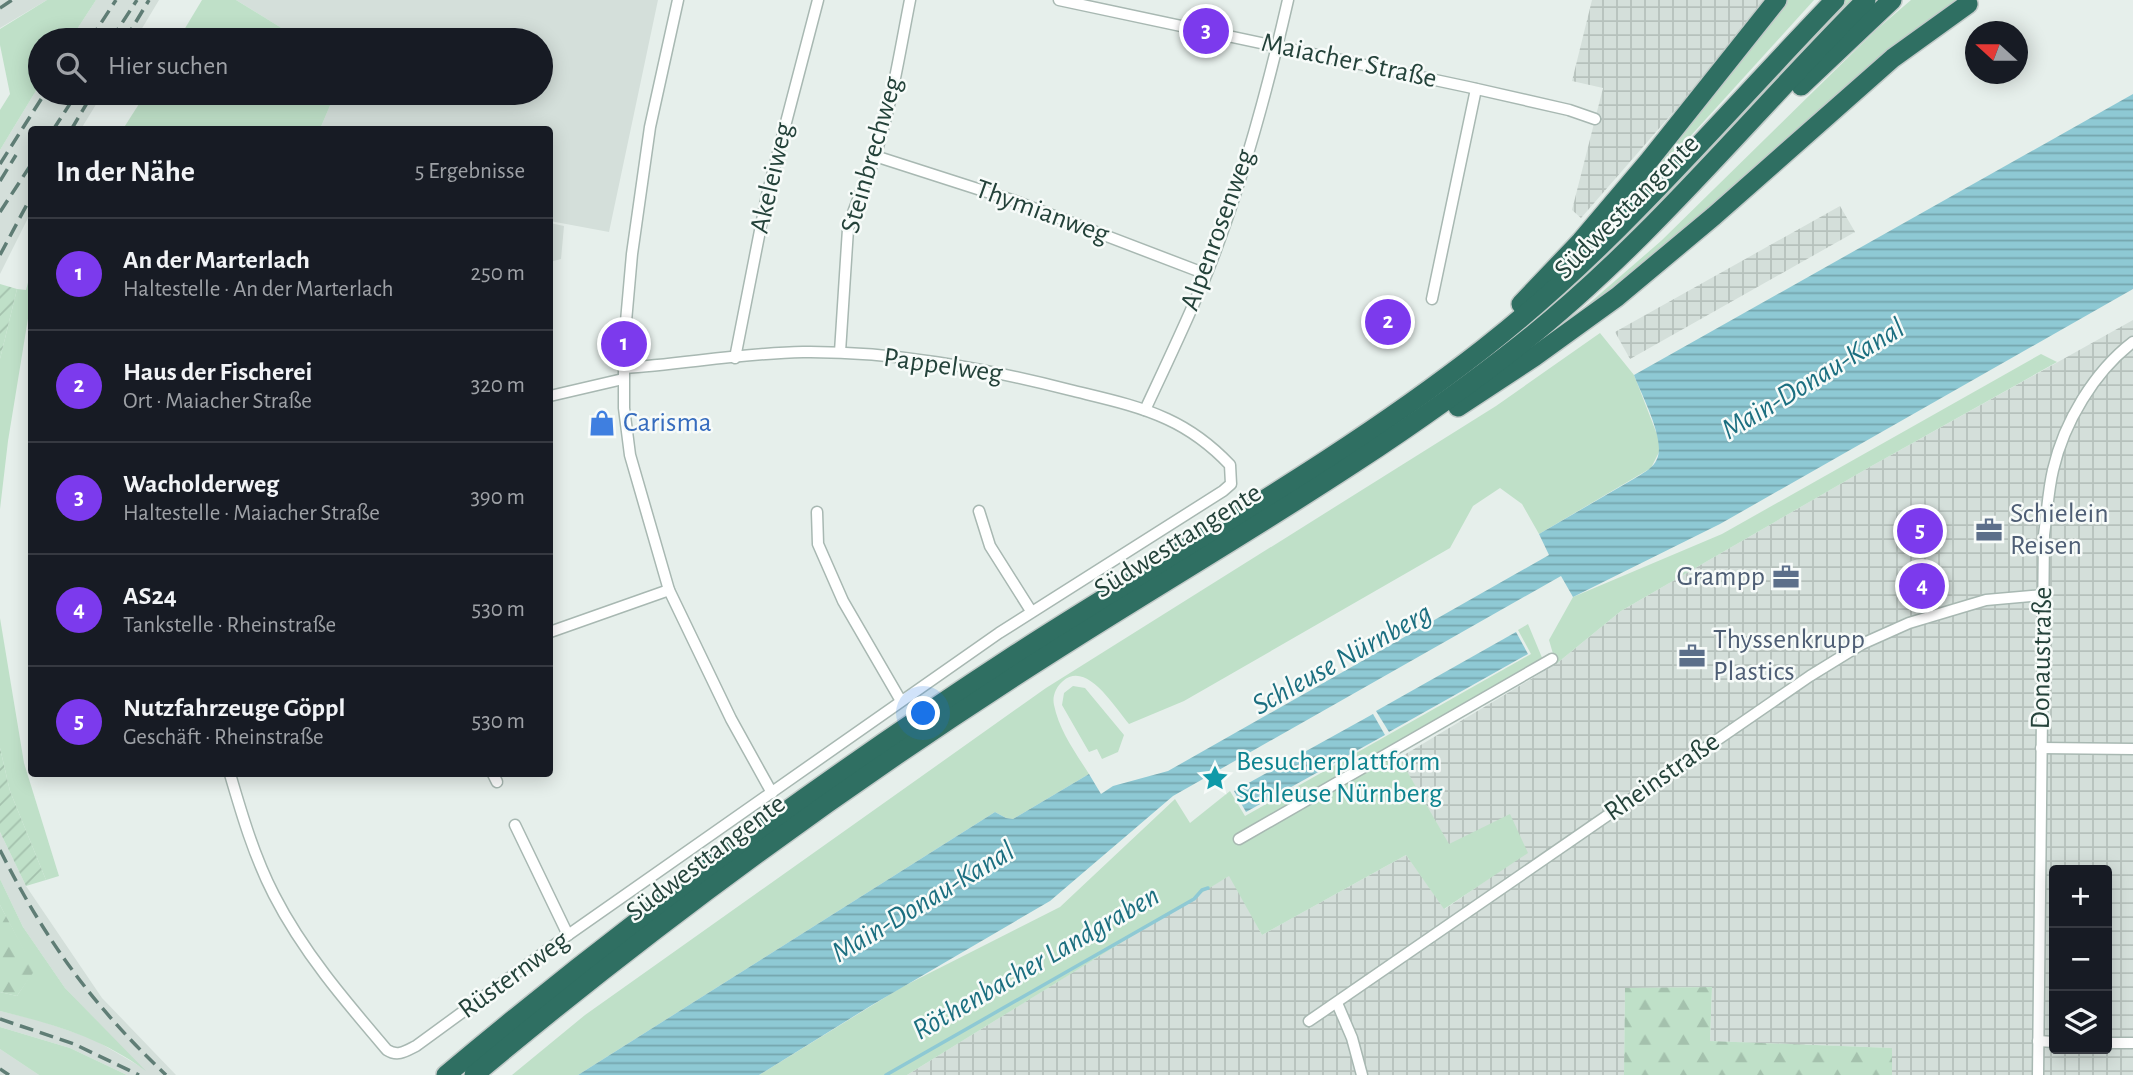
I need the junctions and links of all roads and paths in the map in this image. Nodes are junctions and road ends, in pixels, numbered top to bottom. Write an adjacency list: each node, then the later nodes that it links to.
1 (678, 0): 24 (street)
2 (818, 0): 22 (street, Akeleiweg)
3 (910, 0): 17 (street, Steinbrechweg)
4 (1059, 0): 13 (street, Maiacher Straße)
5 (1288, 0): 13 (street, Alpenrosenweg)
6 (1777, 0): 23 (highway)
7 (1826, 0): 12 (highway)
8 (1835, 0): 12 (highway, Südwesttangente)
9 (1866, 0): 16 (highway, Südwesttangente)
10 (1892, 0): 16 (highway)
11 (1968, 4): 27 (highway)
12 (1798, 37): 23 (highway, Südwesttangente)
13 (1277, 46): 14 (street, Maiacher Straße); 18 (street, Alpenrosenweg)
14 (1476, 89): 15 (street, Maiacher Straße); 19 (street, Maiacher Straße)
15 (1595, 119)
16 (1730, 144): 27 (highway, Südwesttangente)
17 (875, 156): 18 (street, Thymianweg); 21 (street, Steinbrechweg)
18 (1206, 274): 26 (street, Alpenrosenweg)
19 (1432, 299)
20 (2133, 342): 32 (street, Donaustraße)
21 (840, 352): 22 (street, Pappelweg); 26 (street, Pappelweg)
22 (735, 358): 24 (street, Pappelweg)
23 (1460, 368): 50 (highway, Südwesttangente)
24 (623, 374): 25 (street, Pappelweg); 31 (street)
25 (553, 395)
26 (1145, 410): 28 (street, Pappelweg)
27 (1366, 456): 51 (highway, Südwesttangente)
28 (1231, 477): 33 (street, Rüsternweg)
29 (979, 511): 33 (street)
30 (817, 512): 36 (street)
31 (668, 590): 34 (street); 40 (street)
32 (2043, 595): 37 (street, Donaustraße); 44 (street, Rheinstraße)
33 (1031, 611): 36 (street, Rüsternweg)
34 (553, 631)
35 (1552, 659): 42 (street)
36 (901, 701): 40 (street, Rüsternweg)
37 (2041, 748): 38 (street, Donaustraße); 46 (street, Donaustraße)
38 (2133, 749)
39 (231, 777): 43 (street, Rüsternweg)
40 (772, 793): 43 (street, Rüsternweg)
41 (515, 825): 43 (street)
42 (1238, 839)
43 (568, 935)
44 (1337, 1003): 45 (street, Rheinstraße); 52 (street)
45 (1309, 1021)
46 (2038, 1041): 47 (street); 53 (street, Donaustraße)
47 (2049, 1042)
48 (2112, 1043): 49 (street)
49 (2133, 1043)
50 (446, 1075)
51 (474, 1075)
52 (1362, 1075)
53 (2038, 1075)

